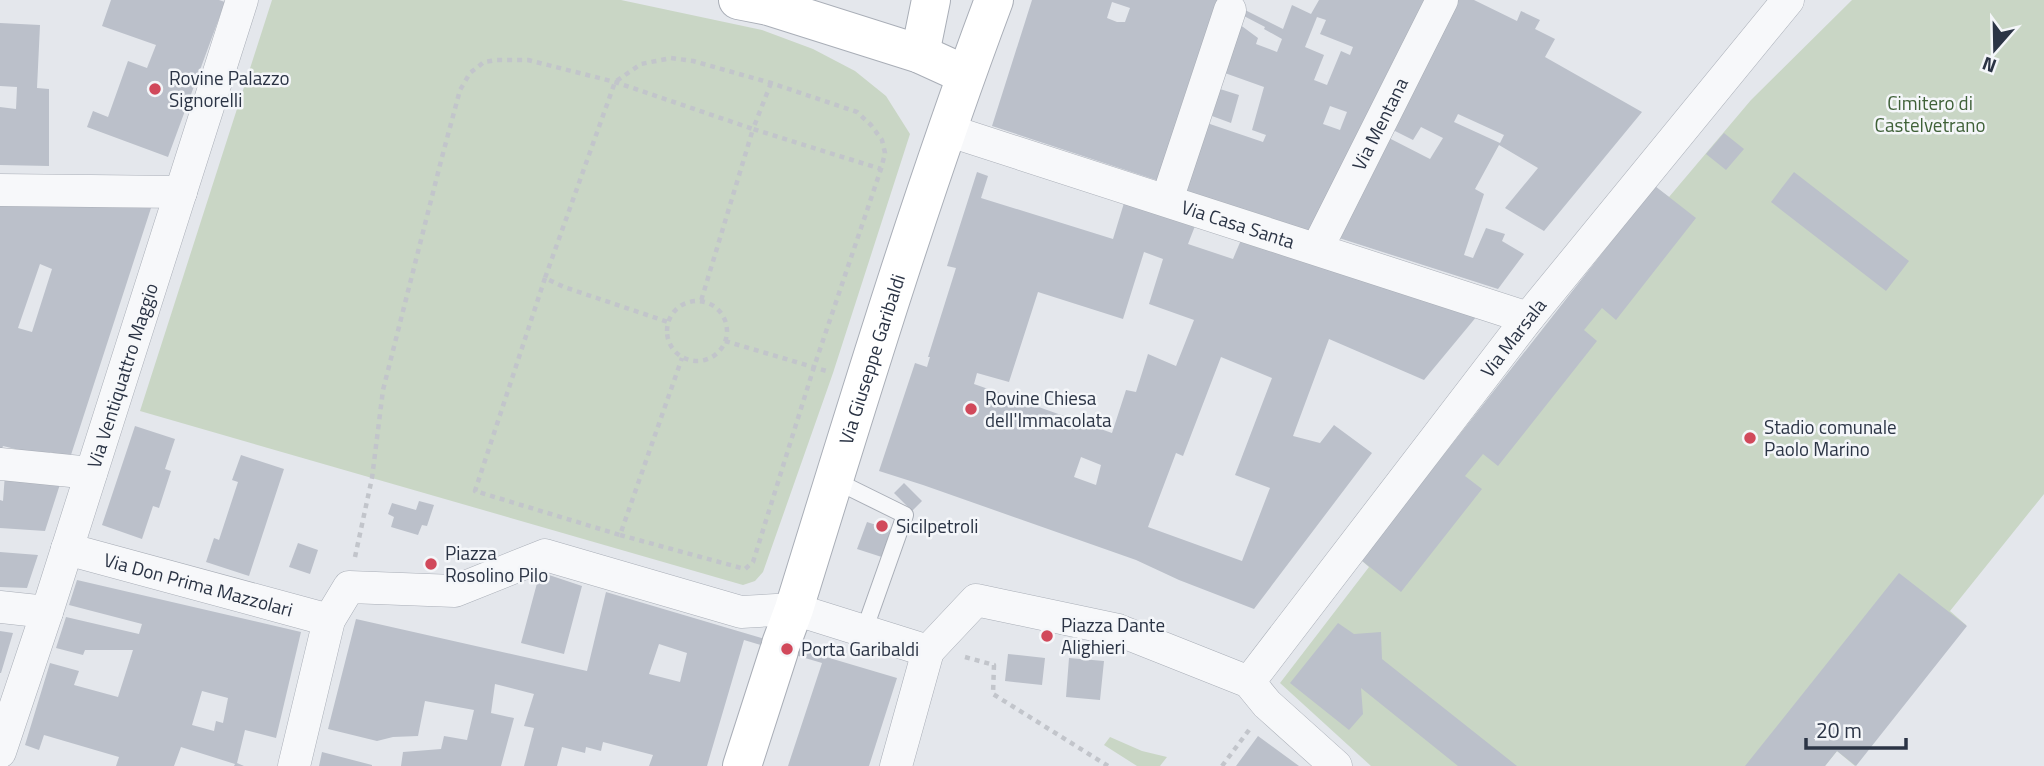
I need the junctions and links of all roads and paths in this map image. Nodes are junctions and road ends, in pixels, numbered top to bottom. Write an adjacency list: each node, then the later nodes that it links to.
1 (242, 0): 16 (street, Via Ventiquattro Maggio)
2 (931, 0): 8 (main road)
3 (994, 0): 9 (main road, Via Giuseppe Garibaldi)
4 (1442, 0): 18 (street, Via Mentana)
5 (1788, 0): 21 (street, Via Marsala)
6 (761, 2): 8 (main road)
7 (1230, 10): 17 (street)
8 (920, 54): 9 (main road)
9 (965, 75): 13 (main road, Via Giuseppe Garibaldi)
10 (615, 82): 11 (path); 12 (path); 19 (path); 32 (path)
11 (771, 83): 12 (path); 14 (path)
12 (752, 129): 14 (path); 20 (path)
13 (947, 130): 17 (street, Via Casa Santa); 26 (main road, Via Giuseppe Garibaldi)
14 (881, 169): 25 (path)
15 (0, 190): 16 (street)
16 (181, 192): 28 (street, Via Ventiquattro Maggio)
17 (1167, 200): 18 (street, Via Casa Santa)
18 (1317, 248): 21 (street, Via Casa Santa)
19 (545, 278): 22 (path); 30 (path)
20 (701, 301): 22 (path); 23 (path)
21 (1528, 318): 40 (street, Via Marsala)
22 (668, 322): 24 (path)
23 (725, 341): 24 (path); 25 (path)
24 (682, 358): 30 (path)
25 (814, 367): 26 (path); 30 (path)
26 (864, 383): 29 (main road, Via Giuseppe Garibaldi)
27 (0, 464): 28 (street)
28 (91, 473): 31 (street, Via Ventiquattro Maggio)
29 (834, 480): 36 (lane); 37 (main road, Via Giuseppe Garibaldi)
30 (620, 535)
31 (66, 549): 34 (street, Via Ventiquattro Maggio); 35 (street, Via Don Prima Mazzolari)
32 (349, 587): 35 (street); 37 (street)
33 (0, 607): 34 (street)
34 (47, 612): 39 (street, Via Ventiquattro Maggio)
35 (330, 620): 42 (street)
36 (864, 631): 37 (street); 38 (street)
37 (784, 635): 43 (main road, Via Giuseppe Garibaldi)
38 (928, 651): 40 (street); 44 (street); 45 (path)
39 (10, 690): 41 (street, Via Ventiquattro Maggio)
40 (1258, 693): 46 (path); 47 (street)
41 (0, 752)
42 (294, 766)
43 (742, 766)
44 (896, 766)
45 (1108, 766)
46 (1222, 766)
47 (1336, 766)

